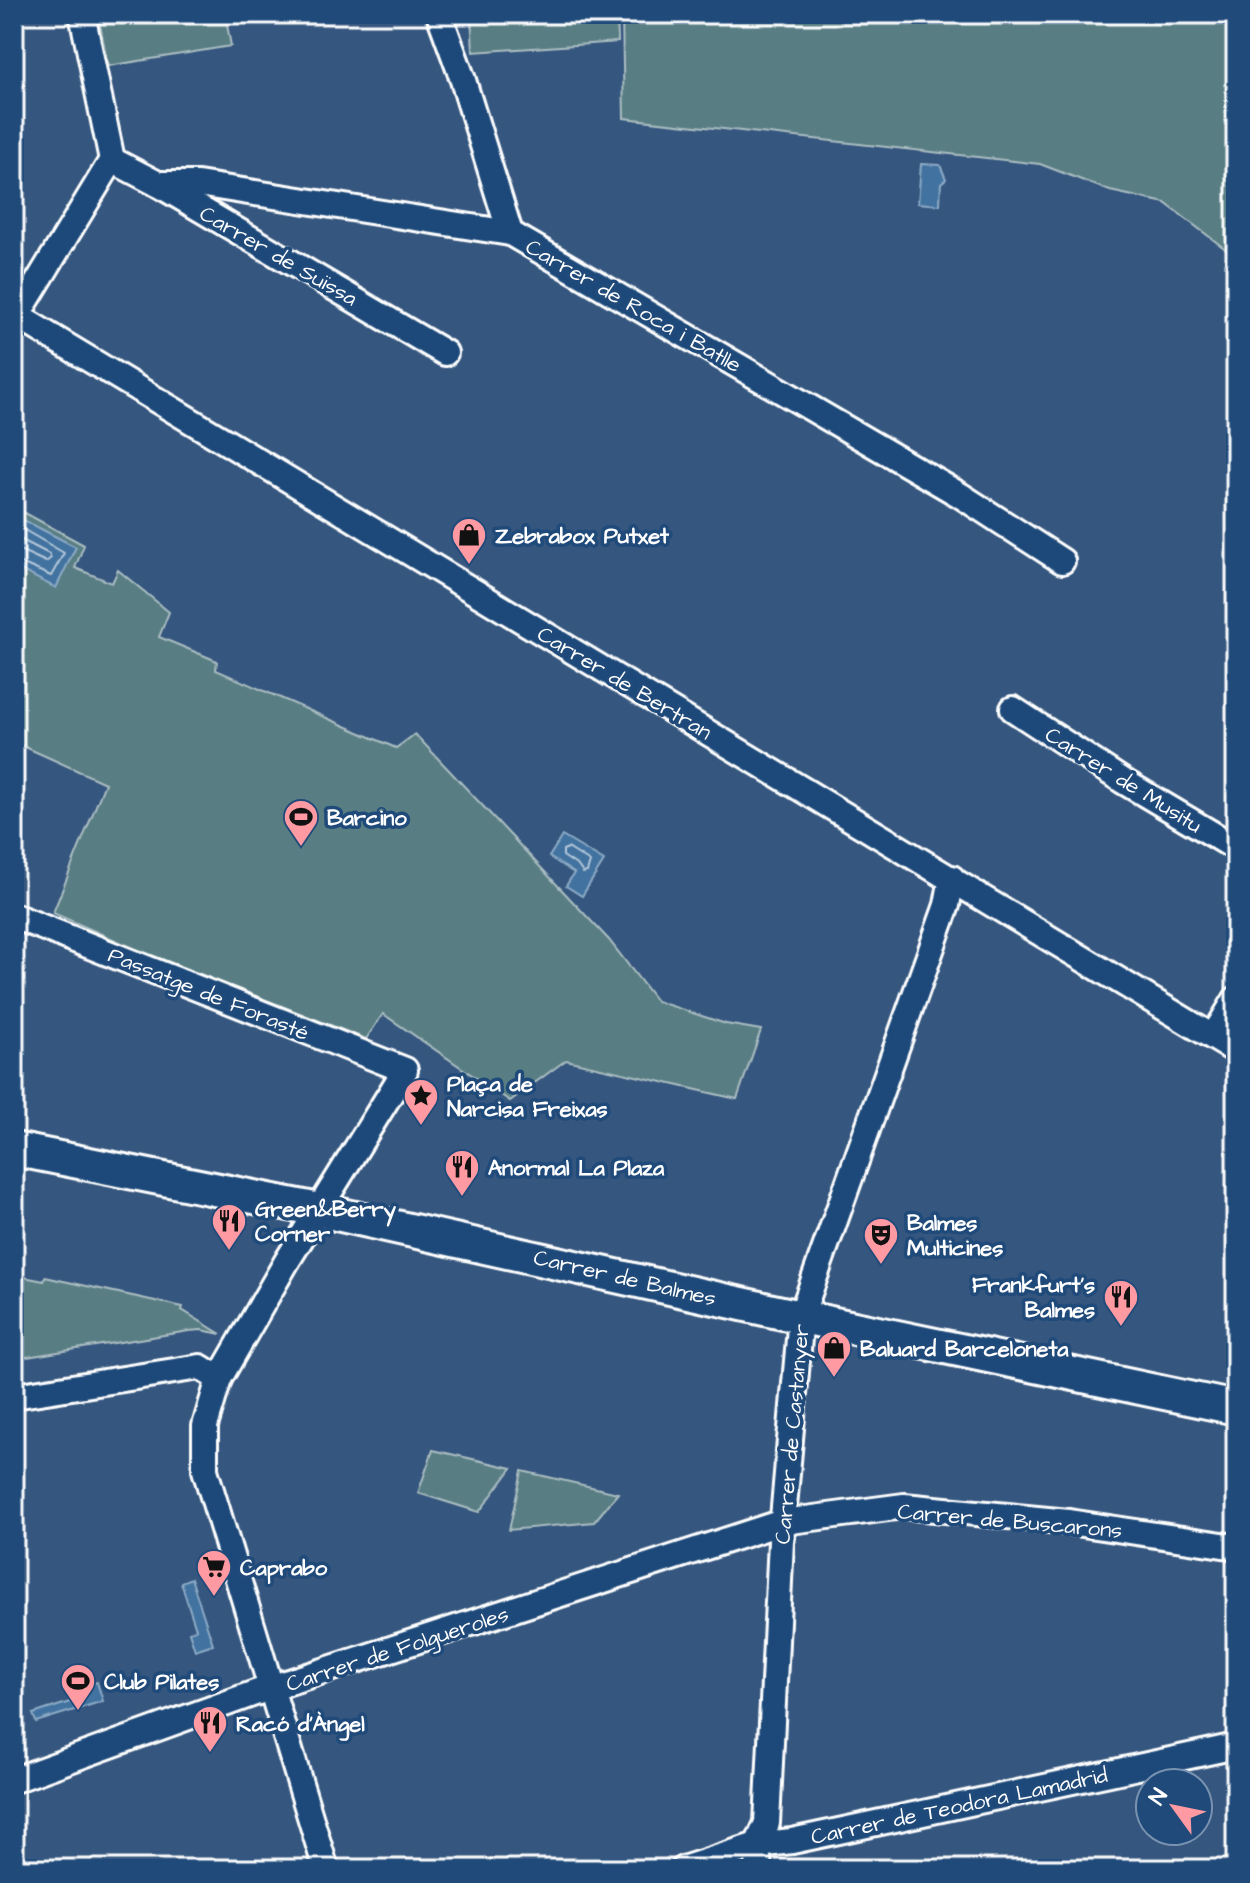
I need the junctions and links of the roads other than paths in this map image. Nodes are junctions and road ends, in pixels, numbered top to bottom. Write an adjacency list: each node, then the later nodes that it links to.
1 (82, 14): 3 (street)
2 (439, 14): 5 (street)
3 (112, 160): 4 (street, Carrer de Suïssa); 6 (street)
4 (158, 184): 5 (street, Carrer de Roca i Batlle); 7 (street, Carrer de Suïssa)
5 (510, 233): 8 (street, Carrer de Roca i Batlle)
6 (16, 315): 11 (street, Carrer de Bertran)
7 (445, 353)
8 (1062, 561)
9 (1013, 709): 10 (street, Carrer de Musitu)
10 (1236, 848)
11 (952, 878): 14 (street, Carrer de Bertran); 18 (street, Carrer de Castanyer)
12 (14, 916): 17 (street, Passatge de Forasté)
13 (1236, 999): 14 (street)
14 (1213, 1037): 15 (street, Carrer de Bertran)
15 (1236, 1051)
16 (14, 1149): 17 (main road, Carrer de Balmes)
17 (319, 1210): 18 (main road, Carrer de Balmes); 19 (street)
18 (801, 1316): 21 (main road, Carrer de Balmes); 22 (street, Carrer de Castanyer)
19 (219, 1379): 20 (street); 24 (street)
20 (14, 1396)
21 (1236, 1408)
22 (783, 1522): 23 (street, Carrer de Buscarons); 24 (street, Carrer de Folgueroles); 27 (street, Carrer de Castanyer)
23 (1236, 1547)
24 (272, 1689): 26 (street, Carrer de Folgueroles); 28 (street)
25 (1236, 1746): 27 (street, Carrer de Teodora Lamadrid)
26 (14, 1780)
27 (758, 1857): 29 (street, Carrer de Teodora Lamadrid)
28 (326, 1869)
29 (683, 1869)

